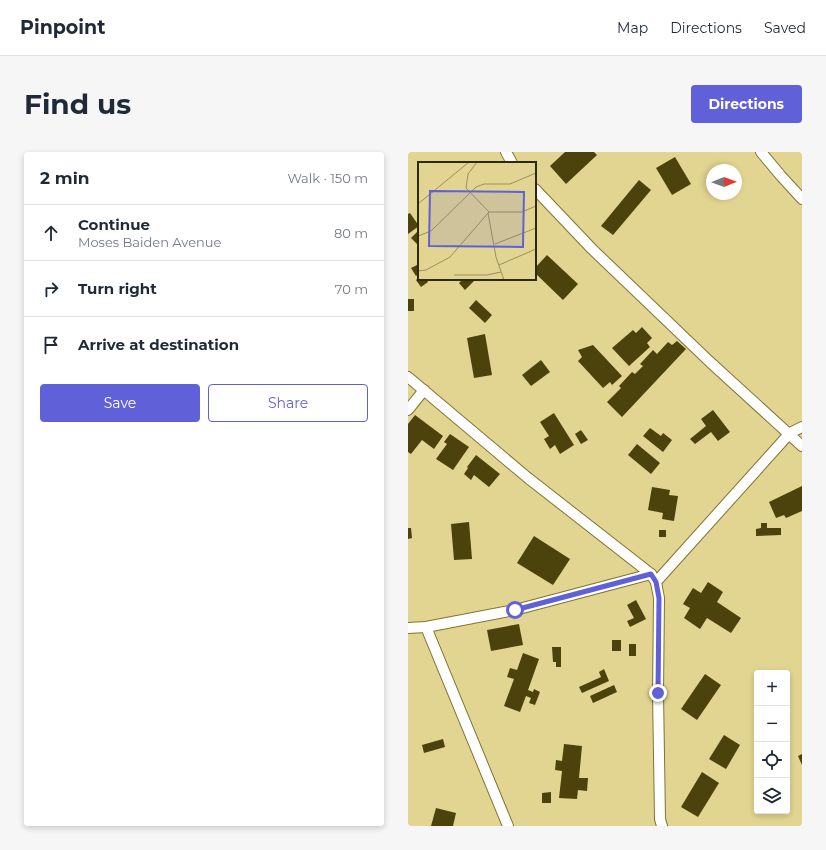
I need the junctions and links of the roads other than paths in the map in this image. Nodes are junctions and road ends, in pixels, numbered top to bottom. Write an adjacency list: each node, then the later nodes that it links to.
1 (506, 152): 3 (street)
2 (762, 152): 5 (street)
3 (511, 162)
4 (536, 190): 10 (street)
5 (802, 199)
6 (408, 377): 7 (street)
7 (424, 390): 8 (street); 12 (street)
8 (408, 410)
9 (802, 427): 10 (street)
10 (790, 433): 11 (street); 12 (street)
11 (802, 446)
12 (653, 578): 13 (street); 16 (street)
13 (426, 627): 14 (street); 15 (street)
14 (408, 628)
15 (508, 826)
16 (662, 826)

